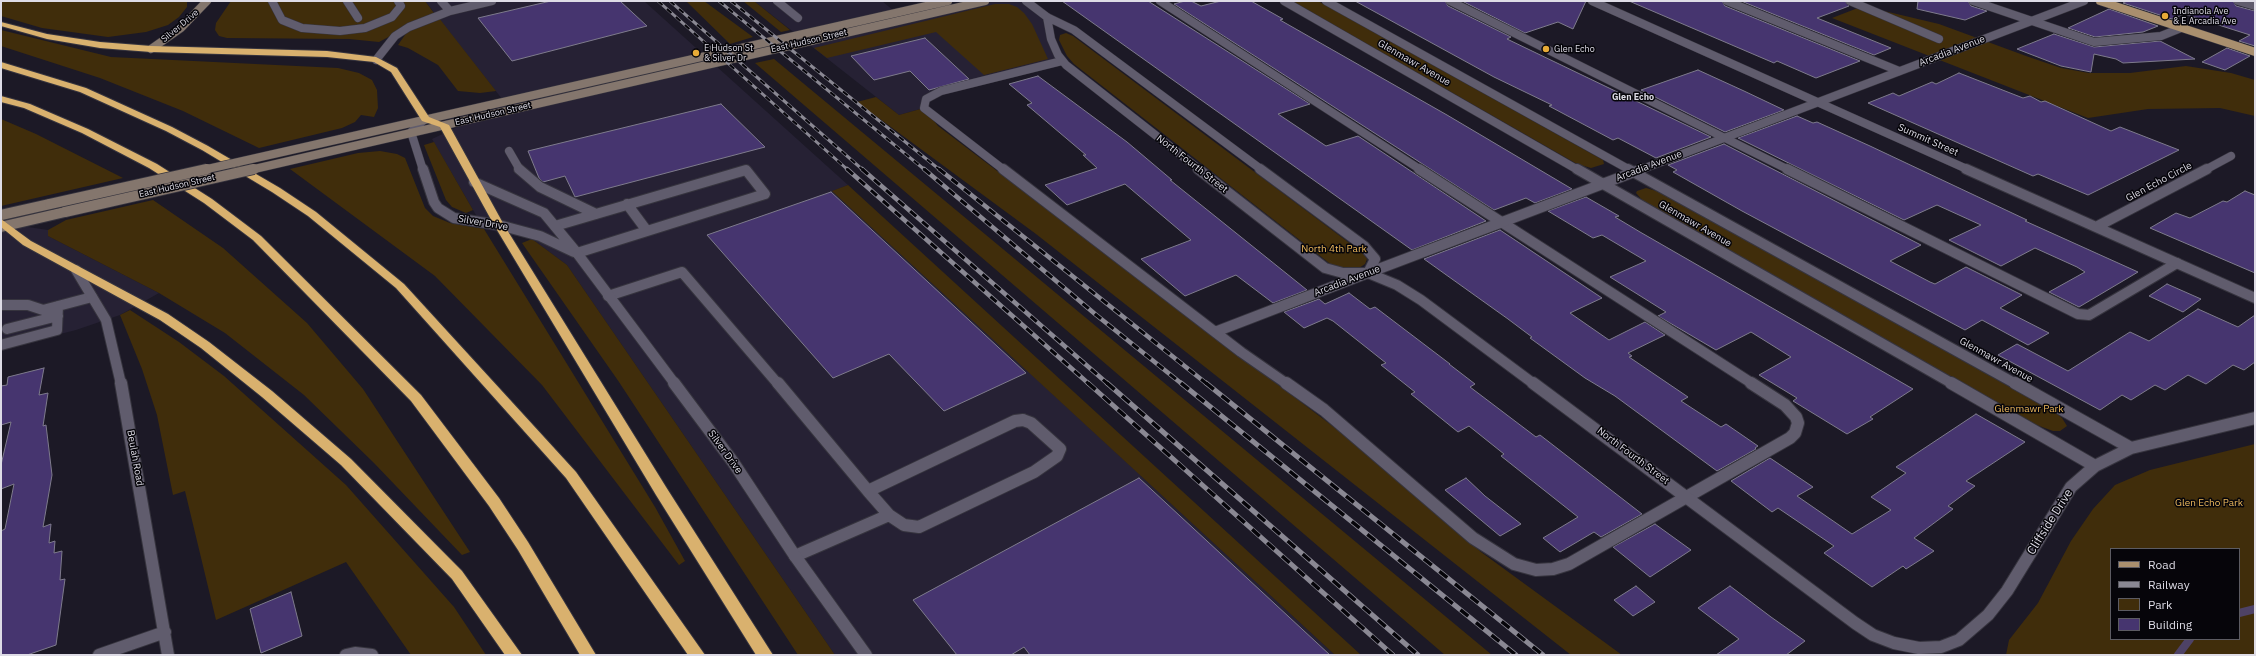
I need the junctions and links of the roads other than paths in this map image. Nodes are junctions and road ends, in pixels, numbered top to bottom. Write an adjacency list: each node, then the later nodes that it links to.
1 (207, 1): 31 (main road, Silver Drive)
2 (272, 1): 4 (street)
3 (347, 1): 25 (street)
4 (398, 1)
5 (442, 1): 23 (street)
6 (492, 1): 23 (street)
7 (778, 1): 26 (street)
8 (948, 1): 39 (main road, East Hudson Street)
9 (985, 1): 40 (main road, East Hudson Street)
10 (1026, 1): 24 (street)
11 (1160, 1): 51 (street)
12 (1284, 1): 47 (street, Glenmawr Avenue)
13 (1326, 1): 45 (street, Glenmawr Avenue)
14 (1450, 1): 42 (street)
15 (1592, 1): 38 (street, Summit Street)
16 (1727, 1): 36 (street)
17 (1850, 1): 30 (street)
18 (1973, 1): 27 (street)
19 (2084, 1): 27 (street, Arcadia Avenue)
20 (2100, 1): 29 (main road)
21 (2238, 1): 22 (street)
22 (2255, 6)
23 (450, 11): 33 (street)
24 (1048, 17): 34 (street, North Fourth Street); 60 (street)
25 (358, 18)
26 (798, 18)
27 (2030, 21): 29 (street); 36 (street, Arcadia Avenue)
28 (1, 24): 31 (highway)
29 (2181, 28): 32 (main road)
30 (1938, 39)
31 (151, 49): 33 (highway)
32 (2255, 52)
33 (376, 60): 39 (highway)
34 (1062, 61): 60 (street, North Fourth Street); 67 (street)
35 (1, 65): 84 (highway)
36 (1899, 71): 38 (street, Arcadia Avenue)
37 (1, 99): 83 (highway)
38 (1817, 102): 42 (street, Arcadia Avenue); 55 (street, Summit Street)
39 (425, 119): 40 (highway); 41 (street); 50 (main road, East Hudson Street, bridge)
40 (444, 125): 41 (main road, East Hudson Street); 46 (highway)
41 (411, 132): 52 (main road, East Hudson Street, bridge); 53 (street, Silver Drive)
42 (1724, 137): 45 (street, Arcadia Avenue); 58 (street)
43 (509, 152): 49 (street)
44 (2231, 156): 55 (street, Glen Echo Circle)
45 (1634, 172): 47 (street, Arcadia Avenue); 70 (street, Glenmawr Avenue)
46 (474, 182): 53 (highway); 54 (street, Silver Drive)
47 (1603, 184): 51 (street, Arcadia Avenue); 71 (street, Glenmawr Avenue)
48 (627, 204): 49 (street); 56 (street); 56 (street)
49 (596, 214): 54 (street)
50 (1, 215)
51 (1502, 222): 60 (street, Arcadia Avenue); 73 (street)
52 (2, 225): 59 (highway)
53 (499, 225): 57 (street, Silver Drive); 85 (highway)
54 (555, 226): 57 (street, Silver Drive)
55 (2096, 227): 58 (street, Summit Street)
56 (646, 231): 57 (street)
57 (577, 253): 61 (street, Silver Drive)
58 (2177, 263): 63 (street, Summit Street)
59 (76, 270): 62 (street, Beulah Road); 82 (highway)
60 (1368, 273): 67 (street, Arcadia Avenue); 73 (street, North Fourth Street)
61 (608, 296): 72 (street); 75 (street, Silver Drive)
62 (92, 297): 65 (street); 76 (street, Beulah Road)
63 (2255, 298)
64 (1, 305): 65 (street)
65 (58, 311): 66 (street); 68 (street)
66 (7, 329)
67 (1216, 332): 73 (street)
68 (1, 345)
69 (2255, 418): 70 (street, Cliffside Drive)
70 (2130, 448): 71 (street, Cliffside Drive)
71 (2095, 466): 77 (street, Cliffside Drive)
72 (868, 491): 74 (street); 74 (street)
73 (1687, 497): 77 (street, North Fourth Street)
74 (889, 516): 75 (street)
75 (795, 556): 86 (street, Silver Drive)
76 (165, 632): 78 (street); 79 (street, Beulah Road)
77 (1894, 643)
78 (99, 655)
79 (168, 655)
80 (346, 655): 81 (street)
81 (372, 655)
82 (514, 655)
83 (588, 655)
84 (697, 655)
85 (765, 655)
86 (866, 655)

